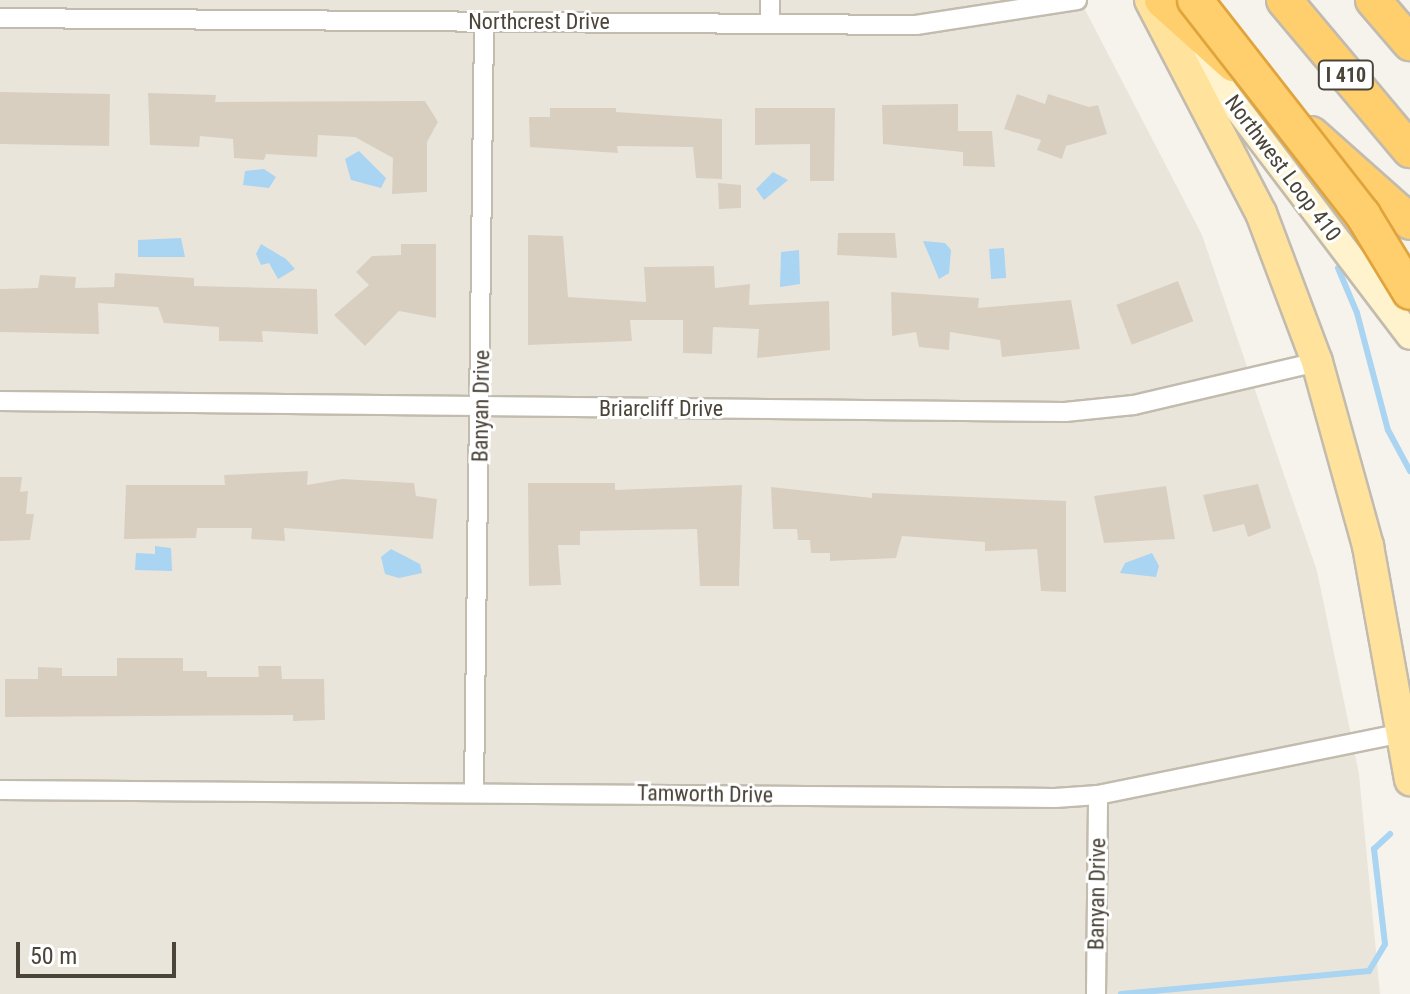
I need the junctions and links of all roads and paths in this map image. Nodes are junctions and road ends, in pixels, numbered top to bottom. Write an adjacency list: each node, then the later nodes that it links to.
1 (770, 0): 10 (street)
2 (1077, 0): 10 (street, Northcrest Drive)
3 (1152, 0): 15 (main road, Northwest Loop 410); 16 (main road)
4 (1162, 0): 13 (highway)
5 (1195, 0): 14 (highway, bridge)
6 (1284, 0): 12 (highway, I 410)
7 (1373, 0): 11 (highway)
8 (0, 18): 9 (street, Northcrest Drive)
9 (484, 22): 10 (street, Northcrest Drive); 18 (street, Banyan Drive)
10 (770, 24)
11 (1410, 43)
12 (1410, 150)
13 (1410, 222)
14 (1410, 292)
15 (1410, 336)
16 (1317, 362): 18 (street, Briarcliff Drive); 19 (main road)
17 (0, 401): 18 (street, Briarcliff Drive)
18 (481, 408): 22 (street, Banyan Drive)
19 (1404, 733): 20 (main road); 23 (street, Tamworth Drive)
20 (1410, 780)
21 (0, 790): 22 (street, Tamworth Drive)
22 (474, 791): 23 (street, Tamworth Drive)
23 (1098, 795): 24 (street, Banyan Drive)
24 (1096, 994)

